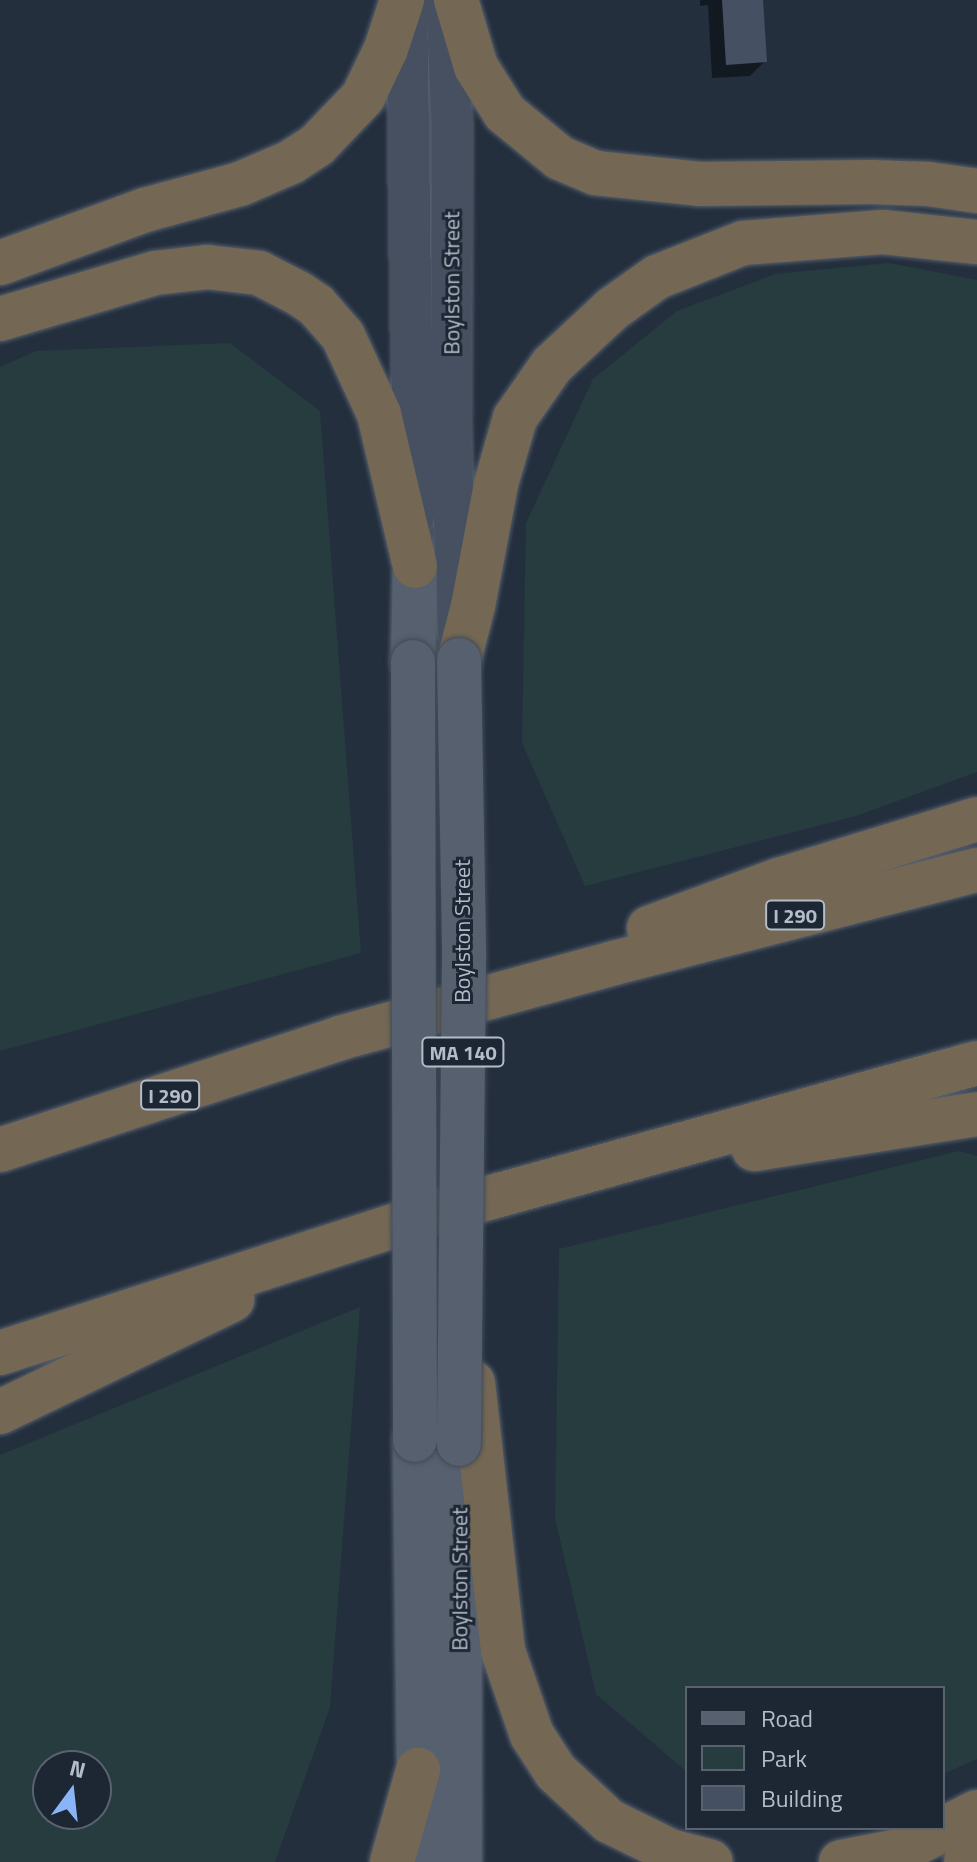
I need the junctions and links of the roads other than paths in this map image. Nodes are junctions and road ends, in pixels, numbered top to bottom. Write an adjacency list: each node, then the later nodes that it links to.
1 (405, 0): 6 (highway); 8 (main road, Boylston Street / MA 140)
2 (446, 0): 9 (main road, Boylston Street / MA 140)
3 (456, 0): 4 (highway)
4 (977, 191)
5 (977, 242): 9 (highway)
6 (0, 263)
7 (0, 319): 8 (highway)
8 (415, 566): 23 (main road, Boylston Street / MA 140, bridge)
9 (459, 660): 22 (main road, Boylston Street / MA 140, bridge)
10 (977, 819): 12 (highway)
11 (977, 870): 12 (highway, I 290)
12 (486, 998): 15 (highway, I 290)
13 (977, 1063): 18 (highway)
14 (977, 1114): 18 (highway)
15 (44, 1135): 16 (highway); 17 (highway, I 290)
16 (0, 1139)
17 (0, 1150)
18 (522, 1187): 19 (highway)
19 (368, 1233): 20 (highway); 21 (highway)
20 (0, 1353)
21 (0, 1412)
22 (470, 1444): 30 (main road, Boylston Street / MA 140); 31 (highway)
23 (418, 1770): 28 (highway); 29 (main road, Boylston Street / MA 140)
24 (977, 1812): 25 (highway)
25 (945, 1828)
26 (942, 1830): 32 (highway)
27 (977, 1856): 33 (highway)
28 (392, 1862)
29 (420, 1862)
30 (460, 1862)
31 (711, 1862)
32 (841, 1862)
33 (966, 1862)

